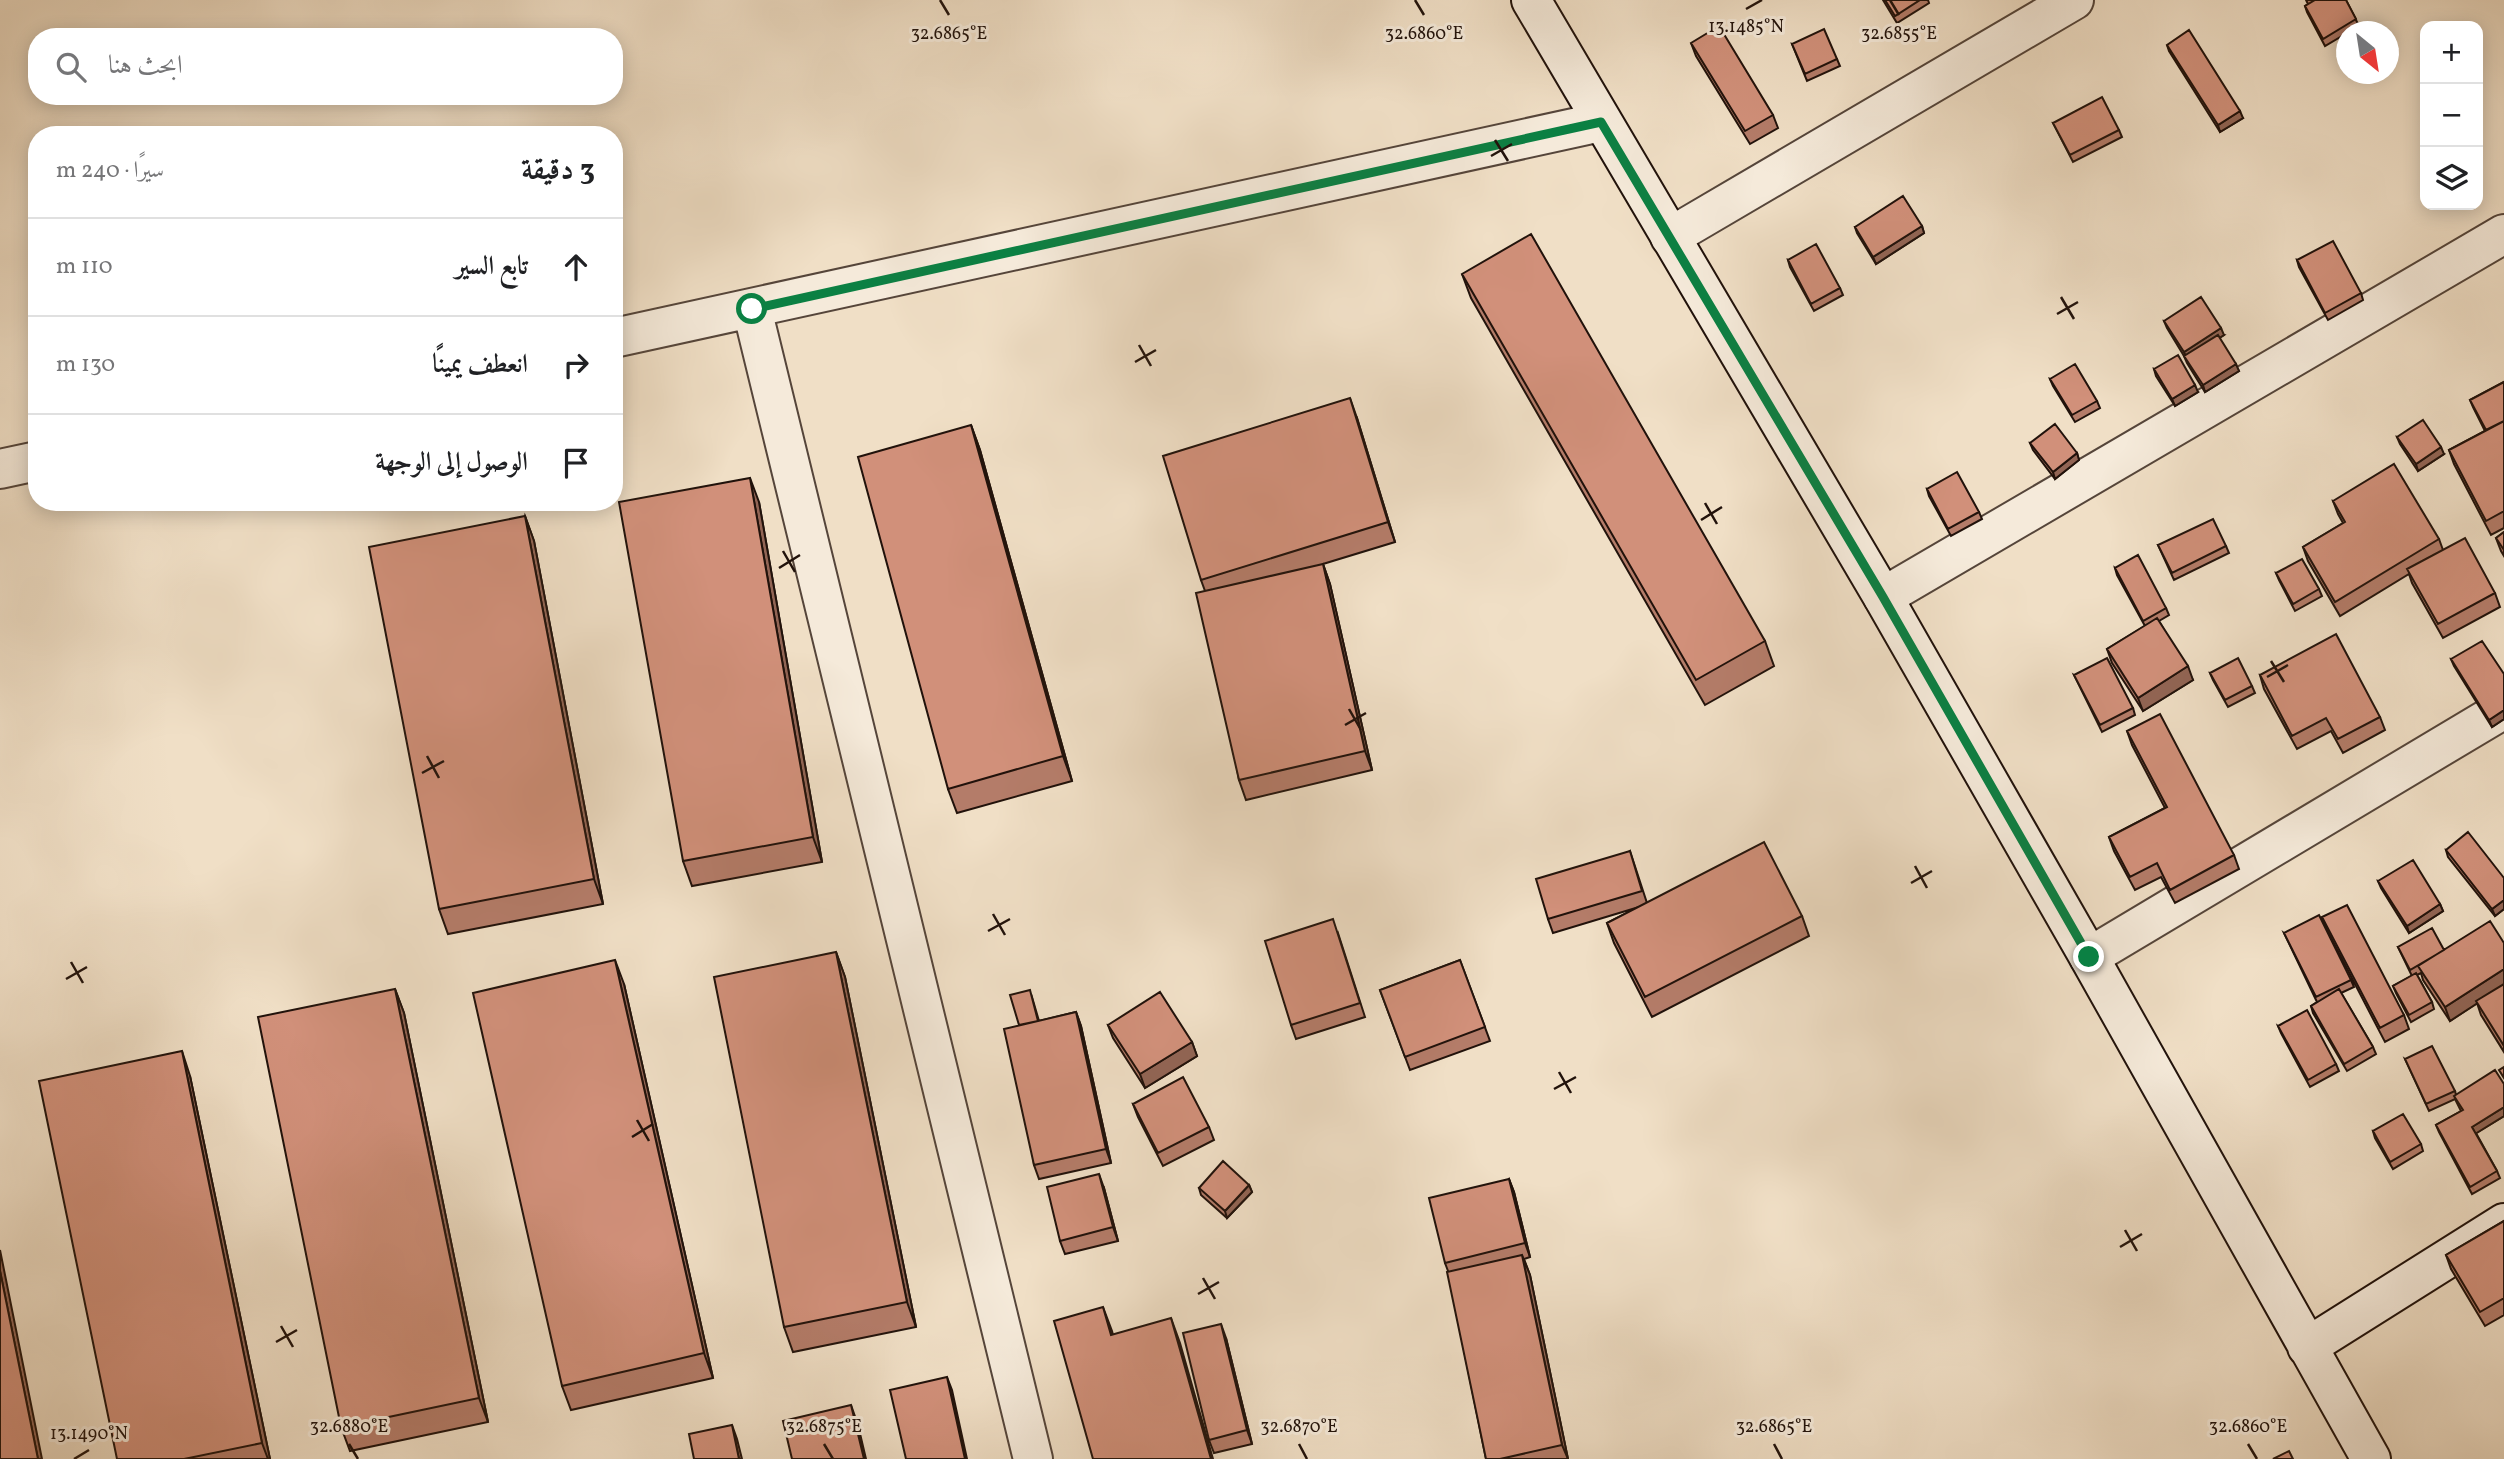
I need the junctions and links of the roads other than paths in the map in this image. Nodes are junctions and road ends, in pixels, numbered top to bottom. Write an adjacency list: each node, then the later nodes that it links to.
1 (1531, 0): 3 (street)
2 (2074, 0): 5 (street)
3 (1601, 122): 5 (street); 6 (street)
4 (2504, 234): 10 (street)
5 (1670, 237): 10 (street)
6 (752, 309): 7 (street); 15 (street)
7 (623, 336)
8 (28, 463): 9 (street)
9 (0, 469)
10 (1883, 597): 12 (street)
11 (2504, 709): 12 (street)
12 (2089, 957): 14 (street)
13 (2504, 1223): 14 (street)
14 (2307, 1347): 16 (street)
15 (1033, 1459)
16 (2371, 1459)

